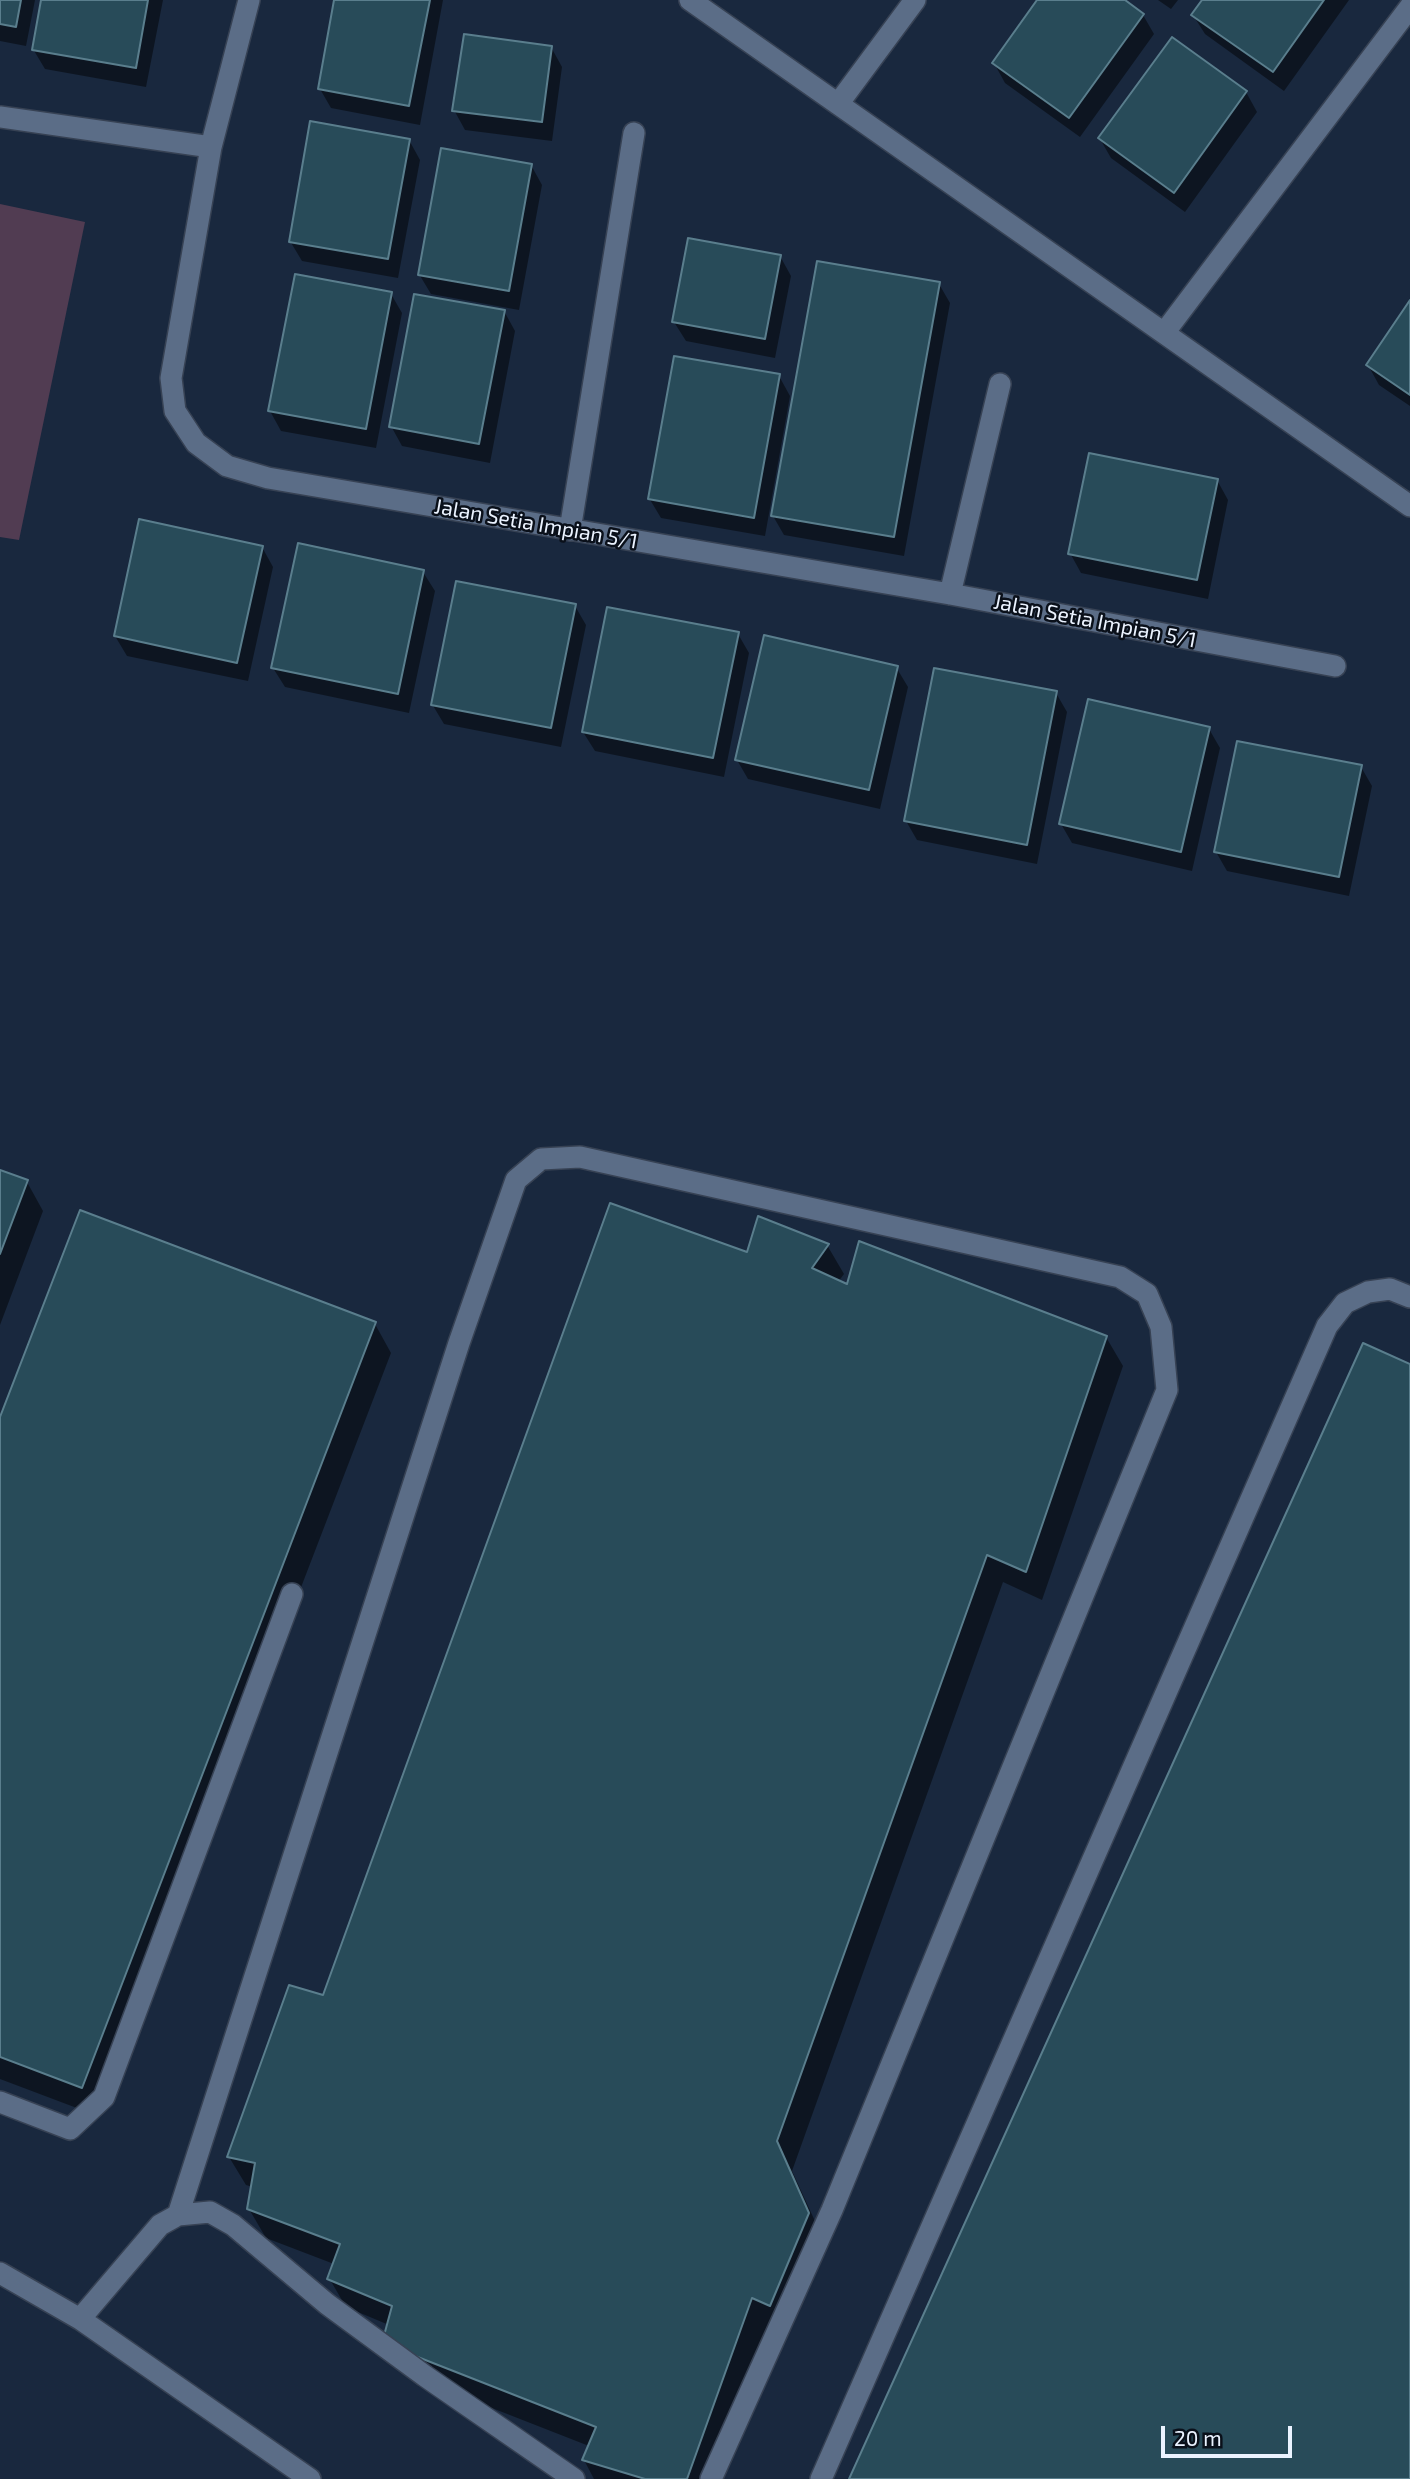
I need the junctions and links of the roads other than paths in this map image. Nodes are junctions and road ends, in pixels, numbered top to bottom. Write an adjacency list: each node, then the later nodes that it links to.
1 (249, 0): 8 (street, Jalan Setia Impian 5/1)
2 (690, 0): 5 (street)
3 (915, 0): 5 (street)
4 (1410, 7): 9 (street)
5 (838, 104): 9 (street)
6 (0, 117): 8 (street)
7 (634, 134): 12 (street)
8 (211, 147): 12 (street, Jalan Setia Impian 5/1)
9 (1164, 333): 11 (street)
10 (1000, 384): 13 (street)
11 (1410, 506)
12 (570, 530): 13 (street, Jalan Setia Impian 5/1)
13 (950, 594): 14 (street, Jalan Setia Impian 5/1)
14 (1335, 666)
15 (1410, 1297): 25 (street)
16 (292, 1594): 17 (street)
17 (0, 2102)
18 (178, 2215): 20 (street); 23 (street); 24 (street)
19 (0, 2273): 20 (street)
20 (80, 2319): 21 (street)
21 (281, 2470): 22 (street)
22 (310, 2479)
23 (574, 2479)
24 (711, 2479)
25 (821, 2479)

